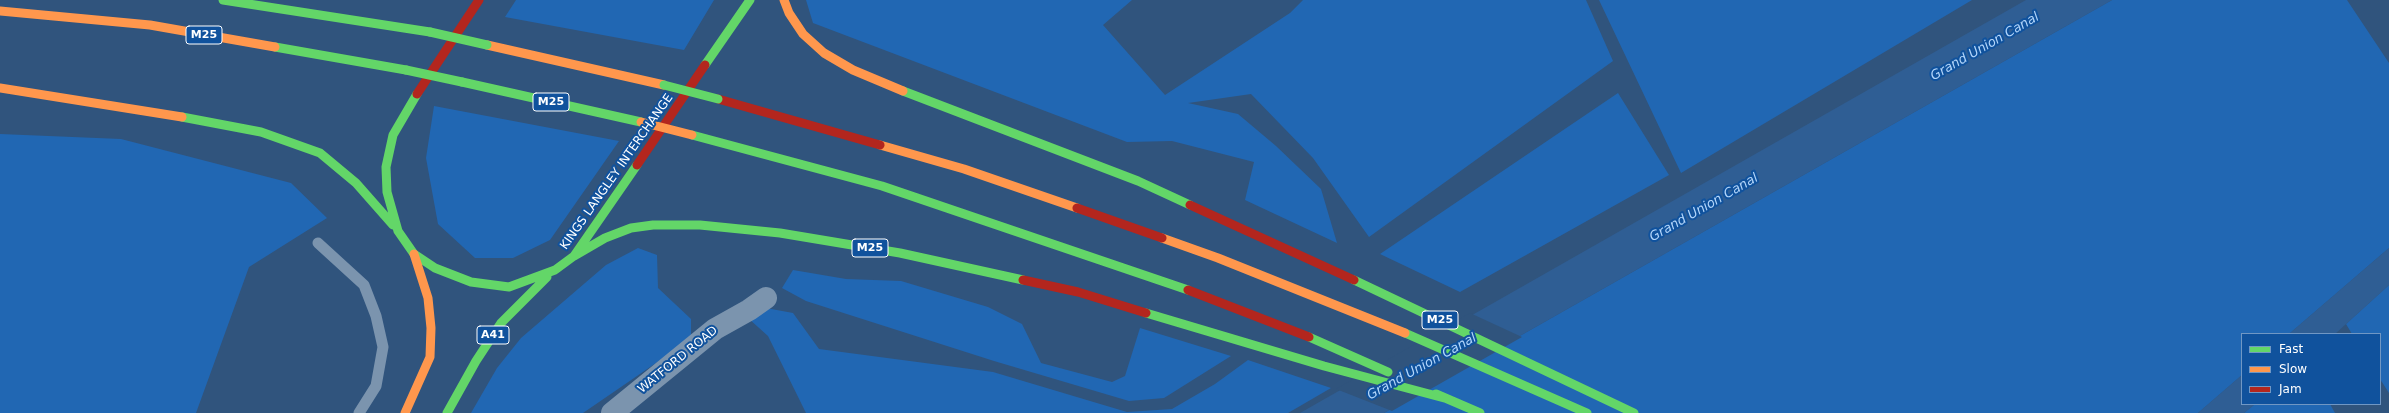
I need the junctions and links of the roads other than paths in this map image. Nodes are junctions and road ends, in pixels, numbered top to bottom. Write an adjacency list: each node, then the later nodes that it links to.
1 (223, 0): 19 (highway, M25, bridge)
2 (479, 0): 7 (highway, KINGS LANGLEY INTERCHANGE)
3 (750, 0): 10 (highway, KINGS LANGLEY INTERCHANGE)
4 (784, 0): 20 (highway, M25)
5 (0, 11): 13 (highway, M25, bridge)
6 (0, 88): 7 (highway)
7 (398, 231): 9 (highway, KINGS LANGLEY INTERCHANGE)
8 (318, 243): 14 (lane)
9 (414, 254): 11 (highway, KINGS LANGLEY INTERCHANGE); 15 (highway)
10 (574, 256): 11 (highway, KINGS LANGLEY INTERCHANGE); 13 (highway, M25)
11 (555, 270): 16 (highway, A41)
12 (766, 298): 17 (street, WATFORD ROAD)
13 (1448, 399): 18 (highway, M25)
14 (360, 413)
15 (405, 413)
16 (447, 413)
17 (612, 413)
18 (1480, 413)
19 (1587, 413)
20 (1634, 413)

